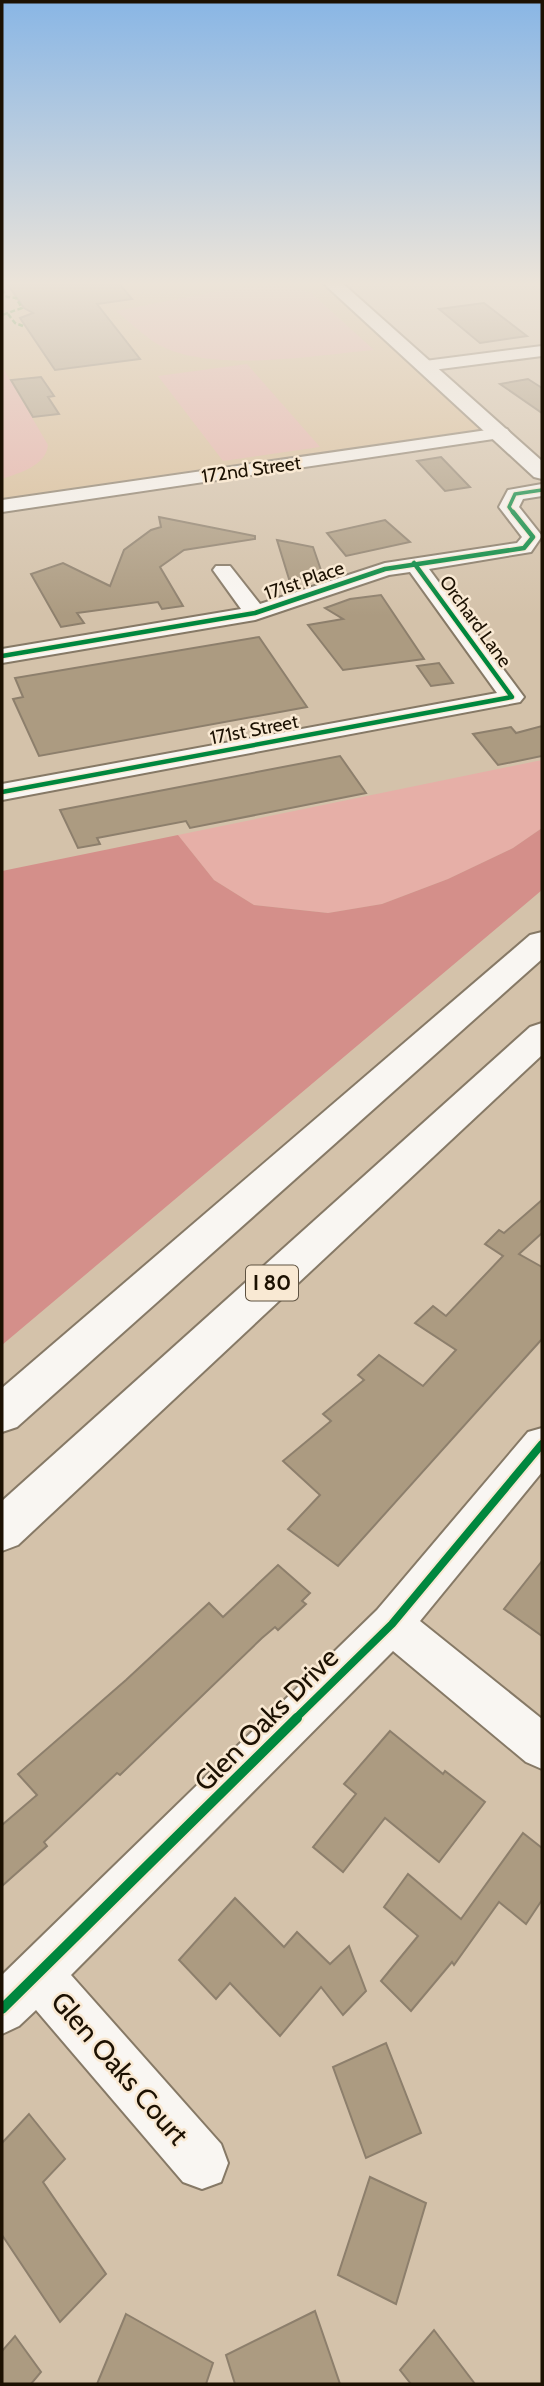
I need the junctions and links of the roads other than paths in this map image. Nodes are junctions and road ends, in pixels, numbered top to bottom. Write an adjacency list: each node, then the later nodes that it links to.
1 (456, 393): 2 (main road)
2 (501, 433): 3 (main road); 5 (street, 172nd Street)
3 (542, 472)
4 (542, 490): 6 (street, 171st Place)
5 (2, 506)
6 (414, 563): 8 (street, 171st Place); 10 (street, Orchard Lane)
7 (223, 570): 8 (street)
8 (255, 613): 9 (street, 171st Place)
9 (3, 653)
10 (512, 697): 11 (street, 171st Street)
11 (2, 792)
12 (542, 942): 14 (main road)
13 (542, 1035): 16 (main road, I 80)
14 (2, 1414)
15 (542, 1444): 17 (street, Glen Oaks Drive)
16 (2, 1530)
17 (392, 1623): 18 (street); 19 (street, Glen Oaks Drive)
18 (542, 1747)
19 (38, 1974): 20 (street, Glen Oaks Drive); 21 (street, Glen Oaks Court)
20 (2, 2009)
21 (202, 2163)

